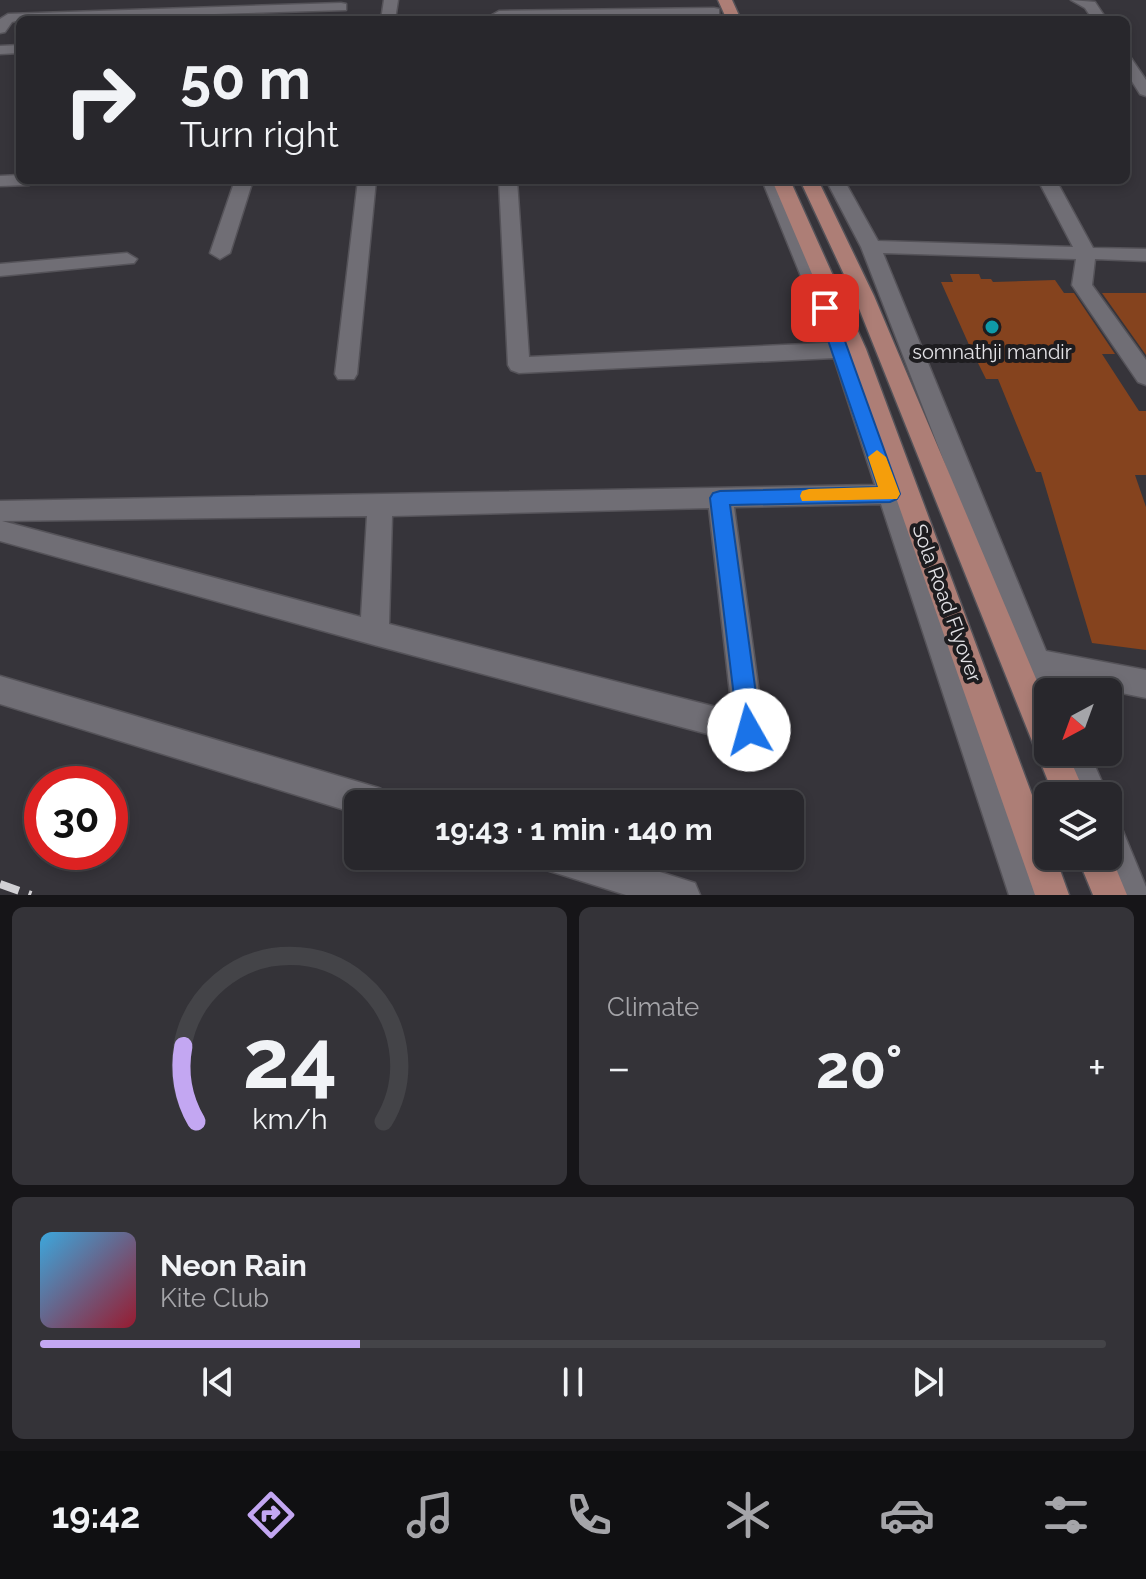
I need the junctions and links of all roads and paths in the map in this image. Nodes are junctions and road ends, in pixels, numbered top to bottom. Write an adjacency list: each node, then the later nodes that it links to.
1 (1078, 0): 6 (street)
2 (333, 11): 4 (street)
3 (713, 11): 5 (street)
4 (226, 16)
5 (560, 16)
6 (1097, 16)
7 (16, 18): 8 (street)
8 (0, 29)
9 (1130, 67): 10 (street)
10 (1145, 90)
11 (243, 184): 20 (street)
12 (367, 184): 26 (street)
13 (508, 184): 25 (street)
14 (773, 184): 25 (street)
15 (783, 184): 45 (main road, Sola Road Flyover)
16 (811, 184): 38 (main road, Sola Road Flyover)
17 (837, 184): 19 (street)
18 (1049, 184): 21 (street)
19 (871, 247): 21 (street); 34 (street)
20 (220, 253)
21 (1086, 253): 22 (street); 27 (street)
22 (1146, 255)
23 (127, 259): 24 (street)
24 (0, 270)
25 (842, 350): 28 (street)
26 (346, 374)
27 (1146, 377)
28 (890, 494): 29 (street); 44 (street)
29 (720, 498): 30 (street); 33 (street)
30 (380, 506): 31 (street); 33 (street)
31 (0, 511)
32 (0, 531): 33 (street)
33 (374, 633)
34 (1036, 662): 35 (street); 36 (street)
35 (1042, 678)
36 (1146, 684)
37 (0, 690): 39 (street)
38 (1034, 710)
39 (344, 793)
40 (599, 870): 43 (street)
41 (1100, 870): 46 (main road)
42 (1122, 870): 47 (street)
43 (683, 895)
44 (1026, 895)
45 (1052, 895)
46 (1110, 895)
47 (1132, 895)

